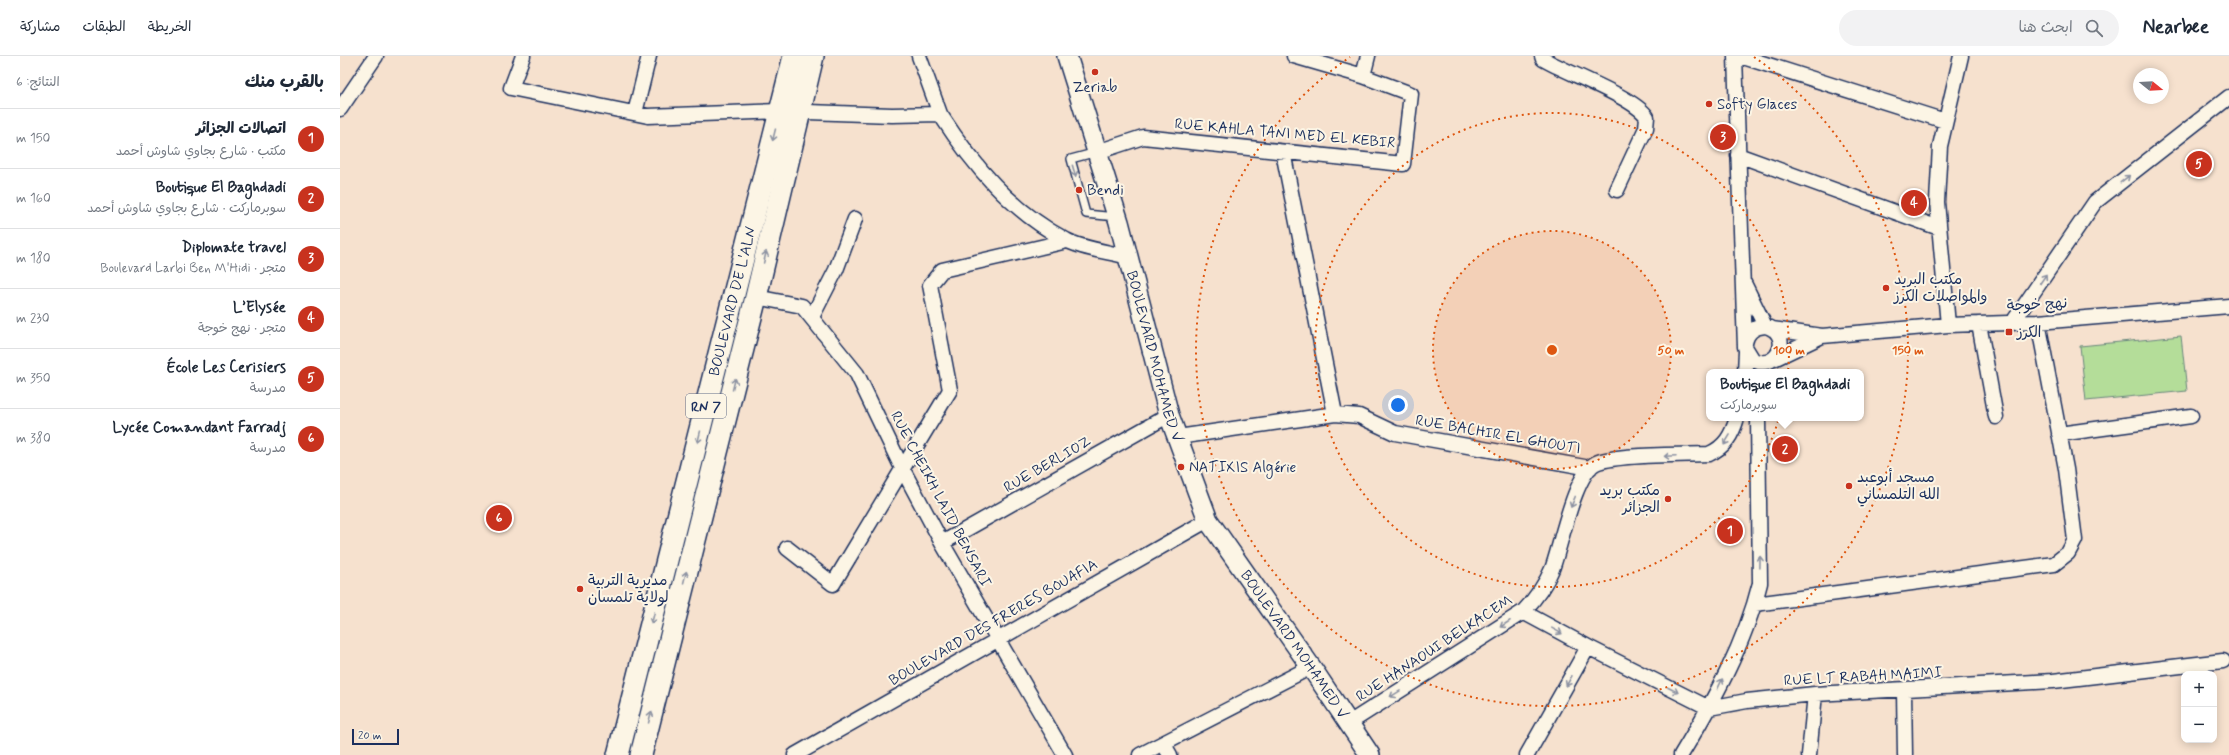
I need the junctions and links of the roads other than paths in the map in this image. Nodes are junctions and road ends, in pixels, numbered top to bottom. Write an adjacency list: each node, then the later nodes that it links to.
1 (376, 56): 16 (street)
2 (523, 56): 18 (street)
3 (649, 56): 18 (street)
4 (794, 56): 17 (main road, BOULEVARD DE L'ALN / RN 7)
5 (813, 56): 17 (main road, BOULEVARD DE L'ALN / RN 7)
6 (919, 56): 19 (street)
7 (1067, 56): 21 (main road, BOULEVARD MOHAMED V)
8 (1294, 56): 14 (street)
9 (1368, 56): 14 (street)
10 (1542, 56): 24 (street)
11 (1735, 56): 23 (street)
12 (1740, 56): 20 (street)
13 (1961, 56): 20 (street)
14 (1362, 76): 22 (street, RUE KAHLA TANI MED EL KEBIR)
15 (2229, 97): 34 (street, one-way to 15)
16 (340, 109)
17 (790, 111): 18 (street); 19 (street); 31 (main road, BOULEVARD DE L'ALN / RN 7, one-way to 17); 67 (main road, BOULEVARD DE L'ALN / RN 7, one-way to 67)
18 (635, 113)
19 (940, 114): 28 (street)
20 (1945, 121): 27 (street)
21 (1097, 152): 22 (street, RUE KAHLA TANI MED EL KEBIR); 25 (main road, BOULEVARD MOHAMED V); 25 (lane, one-way to 25)
22 (1283, 152): 43 (street)
23 (1738, 155): 27 (street); 30 (street)
24 (1617, 190)
25 (1118, 217): 29 (main road, BOULEVARD MOHAMED V)
26 (855, 219): 33 (street)
27 (1939, 228): 37 (street)
28 (1067, 241): 29 (street); 51 (street)
29 (1128, 257): 44 (main road, BOULEVARD MOHAMED V)
30 (1742, 277): 38 (street); 40 (street)
31 (756, 297): 33 (street, RUE CHEIKH LAID BENSARI); 68 (main road, BOULEVARD DE L'ALN / RN 7, one-way to 31)
32 (2229, 306): 35 (street, نهج خوجة)
33 (812, 317): 51 (street, RUE CHEIKH LAID BENSARI)
34 (2014, 322): 35 (street, نهج خوجة); 36 (street, نهج خوجة)
35 (2038, 322): 49 (street)
36 (1979, 324): 37 (street, نهج خوجة); 46 (street)
37 (1948, 325): 39 (street, نهج خوجة)
38 (1769, 327): 39 (street, نهج خوجة); 40 (street); 41 (street)
39 (1822, 336): 41 (street, نهج خوجة)
40 (1745, 347): 41 (street); 42 (street)
41 (1766, 364)
42 (1745, 369)
43 (1335, 414): 50 (street, RUE BACHIR EL GHOUTI); 52 (street, RUE BACHIR EL GHOUTI)
44 (1169, 415): 50 (main road, BOULEVARD MOHAMED V); 54 (street, RUE BERLIOZ)
45 (2191, 416): 49 (street)
46 (1996, 417)
47 (1736, 421): 52 (street, RUE BACHIR EL GHOUTI, one-way to 52)
48 (1758, 421): 56 (street, one-way to 48)
49 (2059, 434): 56 (street)
50 (1178, 437): 53 (main road, BOULEVARD MOHAMED V)
51 (902, 468): 54 (street, RUE CHEIKH LAID BENSARI); 55 (street)
52 (1590, 468): 57 (street, RUE HANAOUI BELKACEM, one-way to 57)
53 (1208, 520): 58 (street, BOULEVARD DES FRERES BOUAFIA); 61 (main road, BOULEVARD MOHAMED V)
54 (942, 543): 58 (street, RUE CHEIKH LAID BENSARI)
55 (787, 548)
56 (1755, 604): 64 (street, one-way to 56)
57 (1523, 612): 59 (street, one-way to 59); 65 (street, RUE HANAOUI BELKACEM, one-way to 65)
58 (998, 638): 69 (street, BOULEVARD DES FRERES BOUAFIA); 70 (street, RUE CHEIKH LAID BENSARI)
59 (1588, 647): 64 (street, one-way to 64); 73 (street, one-way to 73)
60 (2226, 661): 62 (street, RUE LT RABAH MAIMI)
61 (1311, 667): 65 (main road, BOULEVARD MOHAMED V); 66 (street)
62 (1904, 691): 63 (street, RUE LT RABAH MAIMI); 76 (street)
63 (1815, 694): 64 (street, RUE LT RABAH MAIMI); 75 (street)
64 (1709, 708): 74 (street)
65 (1349, 723): 72 (main road, BOULEVARD MOHAMED V)
66 (1167, 749): 71 (street)
67 (618, 755)
68 (641, 755)
69 (795, 755)
70 (1065, 755)
71 (1140, 755)
72 (1370, 755)
73 (1527, 755)
74 (1681, 755)
75 (1809, 755)
76 (1905, 755)

